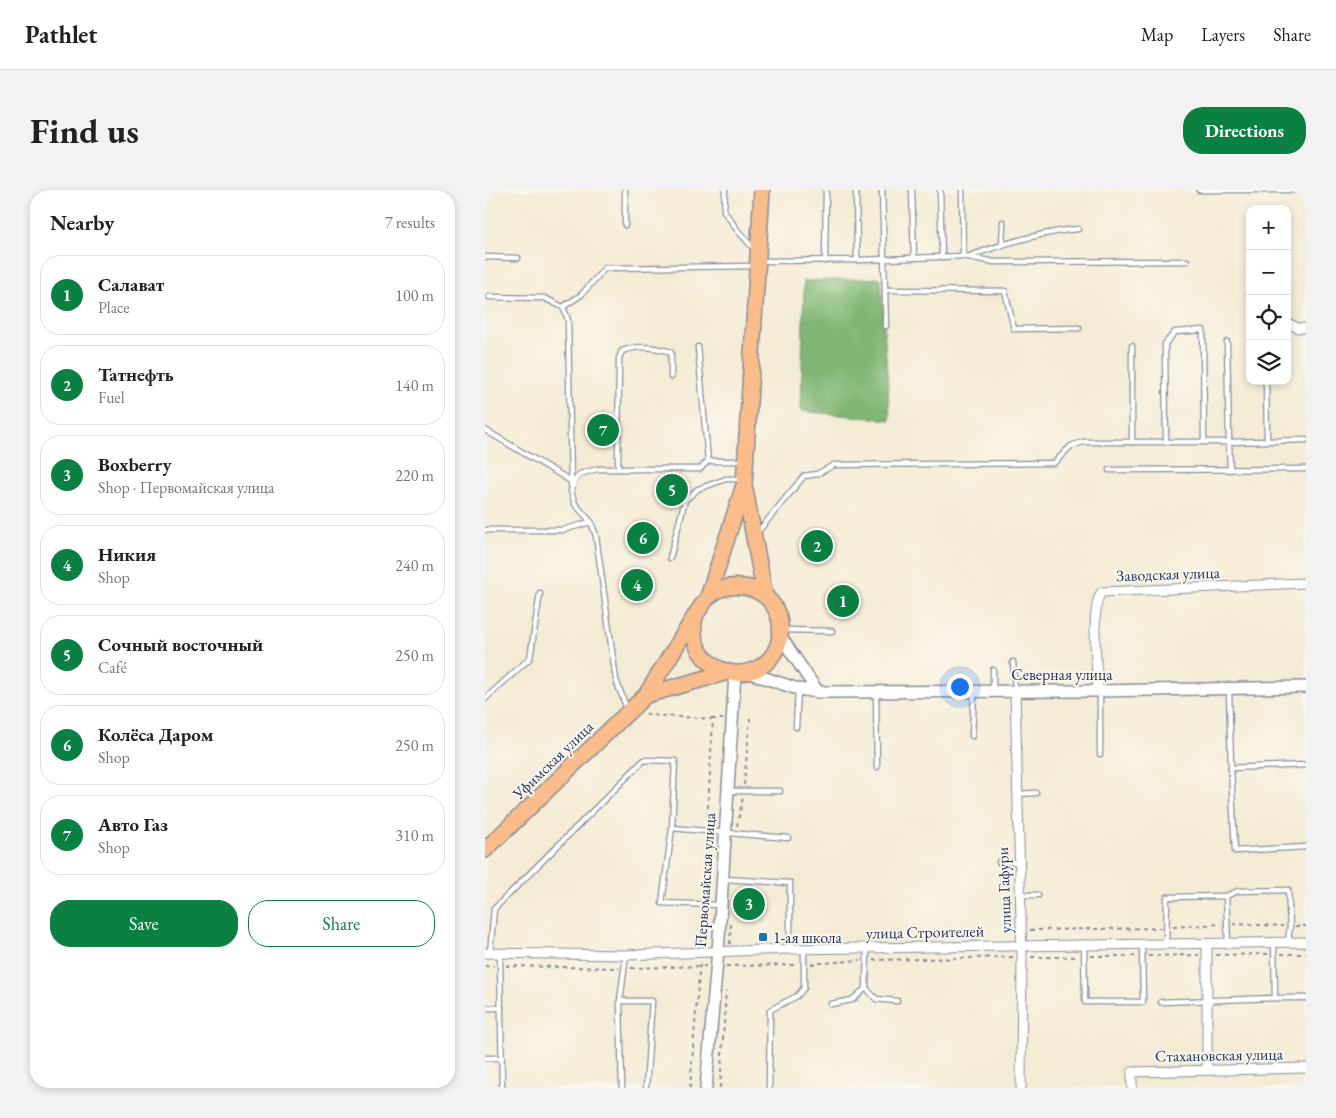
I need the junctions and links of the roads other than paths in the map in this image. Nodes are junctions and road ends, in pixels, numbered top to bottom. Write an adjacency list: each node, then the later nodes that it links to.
1 (625, 190): 13 (lane)
2 (725, 190): 23 (lane)
3 (763, 190): 23 (main road)
4 (826, 190): 25 (lane)
5 (856, 190): 24 (lane)
6 (882, 190): 22 (lane)
7 (912, 190): 21 (lane)
8 (940, 190): 16 (lane)
9 (962, 190): 17 (lane)
10 (1199, 190): 11 (lane)
11 (1301, 190)
12 (1003, 222): 15 (lane)
13 (625, 225)
14 (1078, 230): 15 (lane)
15 (1002, 245): 19 (lane)
16 (941, 256): 17 (lane); 21 (lane)
17 (963, 256): 19 (lane)
18 (485, 257): 20 (lane)
19 (969, 257): 26 (lane)
20 (518, 258)
21 (914, 258): 22 (lane)
22 (885, 259): 24 (lane); 27 (lane)
23 (758, 260): 25 (lane); 29 (lane); 47 (main road)
24 (857, 260): 25 (lane)
25 (825, 261)
26 (1187, 261)
27 (885, 290): 31 (lane); 32 (lane)
28 (489, 297): 29 (lane)
29 (563, 307): 52 (lane)
30 (1291, 325): 33 (street)
31 (886, 326)
32 (1079, 328)
33 (1306, 328)
34 (1227, 342): 45 (lane)
35 (1132, 346): 42 (lane)
36 (698, 347): 46 (lane)
37 (671, 377): 48 (lane)
38 (1267, 385): 41 (lane)
39 (485, 430): 52 (lane)
40 (1306, 440): 41 (lane)
41 (1267, 441): 45 (lane)
42 (1132, 442): 43 (lane); 57 (lane)
43 (1166, 442): 44 (lane); 44 (lane)
44 (1204, 442): 45 (lane)
45 (1229, 442): 51 (lane)
46 (708, 461): 47 (lane); 48 (lane)
47 (746, 461): 53 (main road)
48 (618, 469): 54 (lane)
49 (1306, 469): 51 (lane)
50 (1109, 470): 51 (lane)
51 (1229, 470)
52 (571, 481): 54 (lane)
53 (744, 482): 57 (main road); 58 (lane); 61 (main road)
54 (571, 491): 55 (lane)
55 (591, 522): 56 (lane); 80 (lane)
56 (485, 530)
57 (754, 537): 62 (main road)
58 (670, 558)
59 (1306, 583): 75 (street, Заводская улица)
60 (541, 593): 79 (lane)
61 (708, 596): 62 (main road); 63 (main road)
62 (765, 596): 65 (main road)
63 (697, 611): 68 (main road); 78 (main road, Уфимская улица)
64 (831, 631): 65 (lane)
65 (781, 633): 68 (main road); 76 (street)
66 (1013, 662): 74 (lane)
67 (993, 670): 73 (lane)
68 (737, 672): 71 (street, Северная улица); 78 (main road); 87 (street, Первомайская улица)
69 (1306, 687): 70 (street, Северная улица)
70 (1229, 688): 75 (street, Северная улица); 86 (lane)
71 (798, 689): 76 (street, Северная улица); 81 (lane)
72 (974, 691): 73 (street, Северная улица); 77 (street, Северная улица); 82 (lane)
73 (993, 691): 74 (street, Северная улица)
74 (1015, 691): 75 (street, Северная улица); 90 (street, улица Гафури)
75 (1099, 691): 83 (lane)
76 (817, 692): 77 (street, Северная улица)
77 (876, 692): 85 (lane)
78 (646, 695): 80 (main road, Уфимская улица)
79 (485, 699)
80 (629, 712): 94 (main road, Уфимская улица)
81 (796, 727)
82 (972, 736)
83 (1100, 754)
84 (1306, 765): 86 (lane)
85 (877, 767)
86 (1231, 768): 95 (lane)
87 (727, 790): 88 (lane); 92 (street, Первомайская улица)
88 (780, 791)
89 (1036, 793): 90 (lane)
90 (1017, 794): 97 (street, улица Гафури)
91 (672, 828): 92 (lane); 102 (lane); 116 (lane)
92 (730, 833): 93 (lane); 98 (street, Первомайская улица)
93 (788, 838)
94 (485, 848)
95 (1306, 848)
96 (999, 862): 97 (lane)
97 (1019, 862): 99 (street, улица Гафури)
98 (722, 879): 102 (street, Первомайская улица); 113 (lane)
99 (1019, 895): 100 (lane); 111 (street, улица Гафури)
100 (1038, 895)
101 (1227, 896): 103 (lane); 107 (lane); 109 (lane)
102 (720, 905): 115 (street, Первомайская улица)
103 (1288, 942): 104 (street, улица Строителей); 105 (street, улица Строителей)
104 (1306, 942)
105 (1273, 943): 109 (street, улица Строителей); 120 (lane)
106 (1142, 944): 107 (street, улица Строителей); 110 (street, улица Строителей); 110 (lane)
107 (1166, 944): 108 (street, улица Строителей)
108 (1207, 944): 109 (street, улица Строителей); 124 (street)
109 (1228, 944)
110 (1084, 945): 111 (street, улица Строителей)
111 (1021, 946): 112 (street, улица Строителей); 138 (street, улица Гафури)
112 (867, 948): 114 (street, улица Строителей); 119 (lane)
113 (790, 949): 114 (street, улица Строителей); 115 (street, улица Строителей)
114 (804, 949): 137 (lane)
115 (717, 952): 118 (street, улица Строителей); 136 (street, Первомайская улица)
116 (487, 953): 117 (street, улица Строителей)
117 (500, 953): 118 (street, улица Строителей); 128 (lane)
118 (626, 955): 123 (lane)
119 (866, 988): 122 (lane); 126 (lane)
120 (1275, 998): 121 (lane); 124 (lane)
121 (1306, 998)
122 (897, 1000)
123 (621, 1001): 134 (lane); 135 (lane)
124 (1207, 1001): 125 (lane); 132 (street)
125 (1161, 1002)
126 (831, 1004)
127 (485, 1008): 128 (lane)
128 (501, 1008): 130 (lane)
129 (485, 1058): 130 (lane)
130 (502, 1058): 133 (lane)
131 (1306, 1068): 132 (street, Стахановская улица)
132 (1207, 1070): 139 (street, Стахановская улица)
133 (502, 1088)
134 (621, 1088)
135 (646, 1088)
136 (707, 1088)
137 (769, 1088)
138 (1021, 1088)
139 (1132, 1088)

